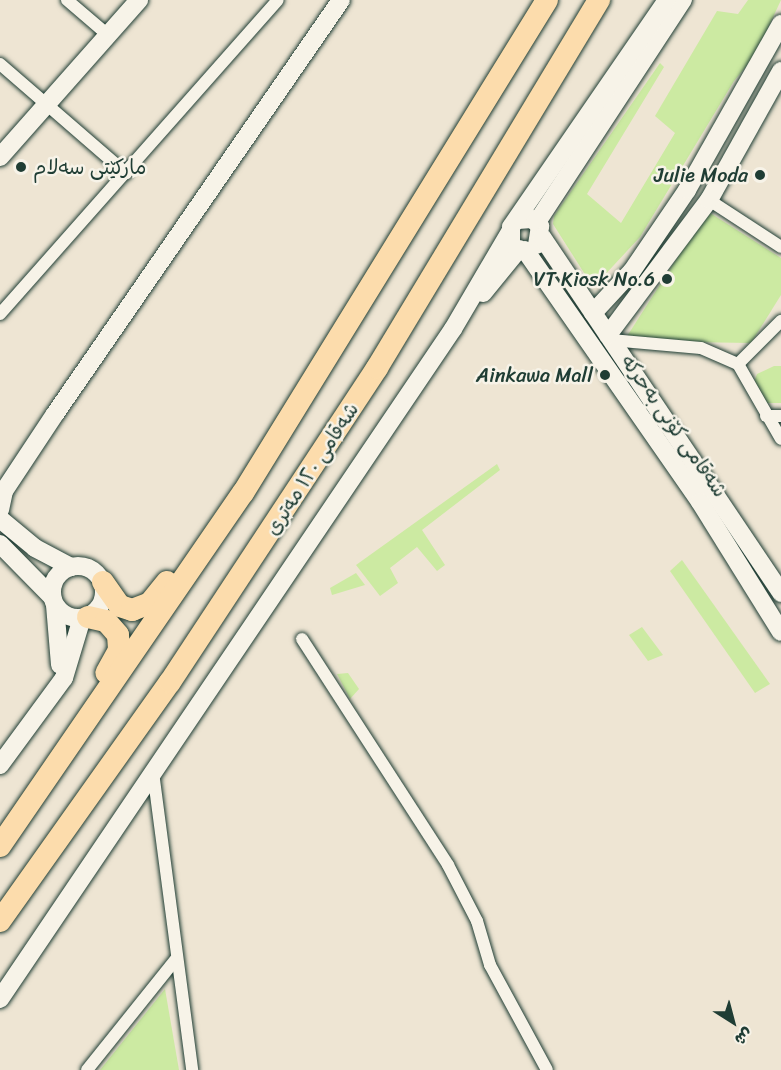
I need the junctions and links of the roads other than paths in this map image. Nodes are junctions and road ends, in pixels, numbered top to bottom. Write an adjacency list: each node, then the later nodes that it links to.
1 (67, 0): 10 (street)
2 (140, 0): 10 (street)
3 (278, 0): 15 (street)
4 (340, 0): 29 (street)
5 (547, 0): 35 (highway)
6 (599, 0): 49 (highway, شەقامی ١٢٠ مەتری)
7 (666, 0): 17 (street)
8 (683, 0): 18 (street)
9 (781, 24): 21 (street)
10 (108, 35): 13 (street)
11 (0, 64): 13 (street)
12 (781, 71): 16 (street)
13 (47, 104): 14 (street); 15 (street)
14 (0, 157)
15 (126, 173): 24 (street)
16 (709, 201): 19 (street); 22 (street)
17 (514, 226): 18 (street); 20 (street, شەقامی کۆنی بەحرکە); 26 (street)
18 (539, 229): 20 (street); 23 (street, شەقامی کۆنی بەحرکە)
19 (781, 248)
20 (522, 249): 26 (street); 42 (street, شەقامی کۆنی بەحرکە)
21 (622, 283): 22 (street); 23 (street)
22 (640, 298): 27 (street)
23 (593, 313): 27 (street, شەقامی کۆنی بەحرکە)
24 (0, 314)
25 (780, 324): 28 (street)
26 (453, 328): 47 (street)
27 (610, 337): 28 (street); 39 (street, شەقامی کۆنی بەحرکە)
28 (738, 364): 30 (street)
29 (55, 414): 33 (street); 34 (street)
30 (766, 416): 31 (street); 32 (street)
31 (781, 416)
32 (781, 440)
33 (0, 477)
34 (0, 515): 37 (street)
35 (225, 520): 38 (highway); 45 (highway)
36 (0, 544): 40 (street)
37 (71, 567): 38 (street); 40 (street)
38 (103, 582): 41 (street)
39 (781, 592)
40 (54, 601): 41 (street); 44 (street)
41 (85, 618): 44 (street); 45 (highway)
42 (781, 632)
43 (302, 639): 54 (street)
44 (24, 732): 46 (street)
45 (78, 735): 48 (highway)
46 (0, 765)
47 (153, 772): 50 (street); 51 (street)
48 (0, 846)
49 (0, 921)
50 (176, 959): 52 (street); 53 (street)
51 (0, 999)
52 (87, 1070)
53 (192, 1070)
54 (547, 1070)

